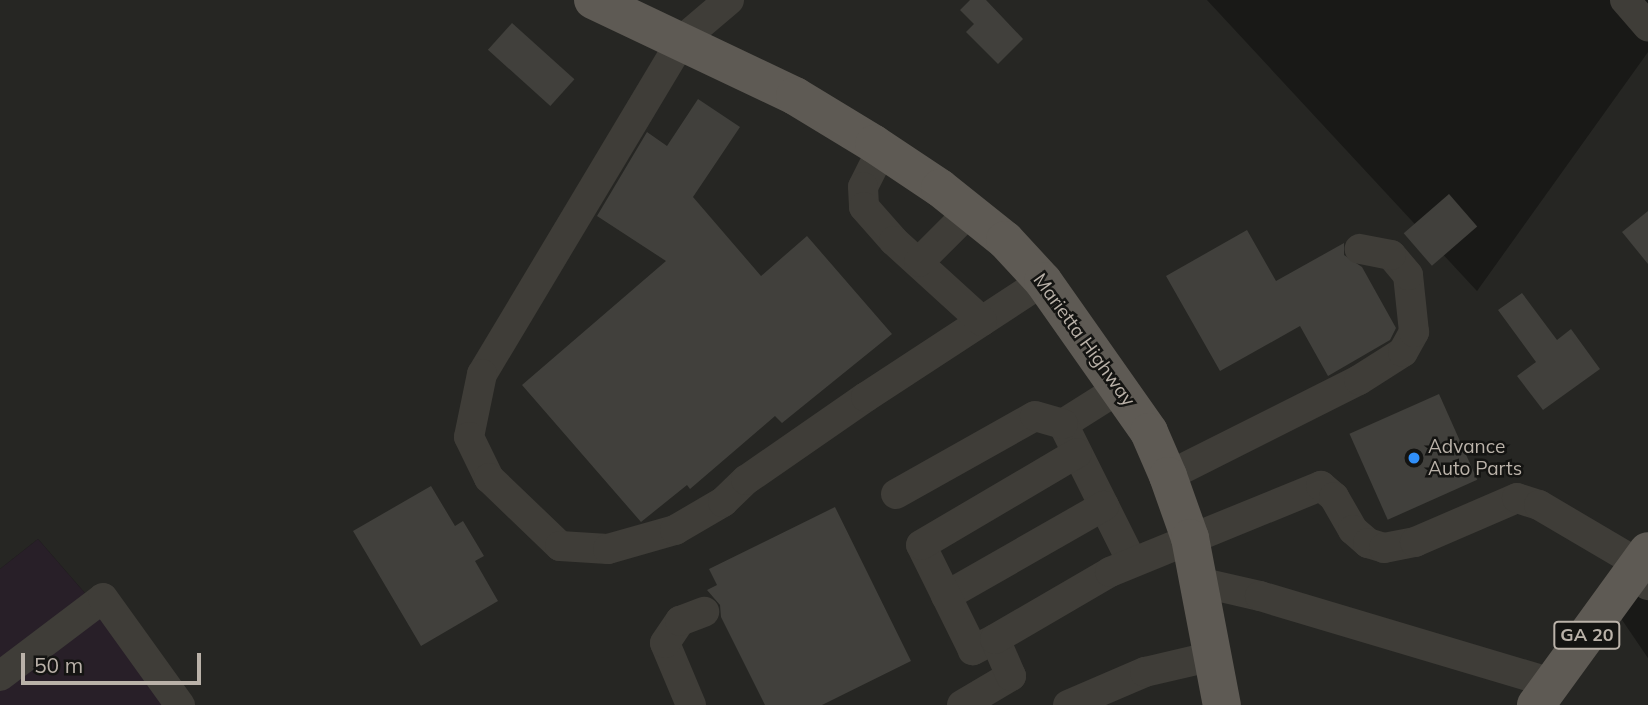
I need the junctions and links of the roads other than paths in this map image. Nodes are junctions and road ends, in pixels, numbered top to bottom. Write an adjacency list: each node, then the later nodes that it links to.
1 (593, 0): 5 (main road, Marietta Highway)
2 (729, 0): 5 (street)
3 (1625, 0): 4 (street)
4 (1648, 26)
5 (682, 40): 6 (main road, Marietta Highway); 11 (street)
6 (882, 149): 7 (main road, Marietta Highway); 9 (street)
7 (969, 212): 9 (street); 10 (main road, Marietta Highway)
8 (1360, 249): 15 (street)
9 (919, 262): 11 (street)
10 (1043, 281): 11 (street); 12 (main road, Marietta Highway)
11 (982, 321)
12 (1120, 388): 13 (street); 15 (main road, Marietta Highway)
13 (1063, 424): 14 (street); 16 (street)
14 (1077, 453): 17 (street); 22 (street)
15 (1168, 476): 18 (main road, Marietta Highway)
16 (896, 494)
17 (1104, 506): 19 (street); 22 (street)
18 (1189, 538): 19 (street); 20 (street); 21 (main road, Marietta Highway)
19 (1132, 562): 24 (street)
20 (1645, 567): 27 (main road, GA 20)
21 (1199, 582): 25 (main road, Marietta Highway); 27 (street)
22 (946, 596): 24 (street)
23 (704, 612): 30 (street)
24 (995, 639): 31 (street)
25 (1214, 656): 28 (street); 33 (main road, Marietta Highway)
26 (0, 676): 29 (street)
27 (1544, 694)
28 (1109, 696): 32 (street)
29 (180, 705)
30 (691, 705)
31 (962, 705)
32 (1068, 705)
33 (1222, 705)

